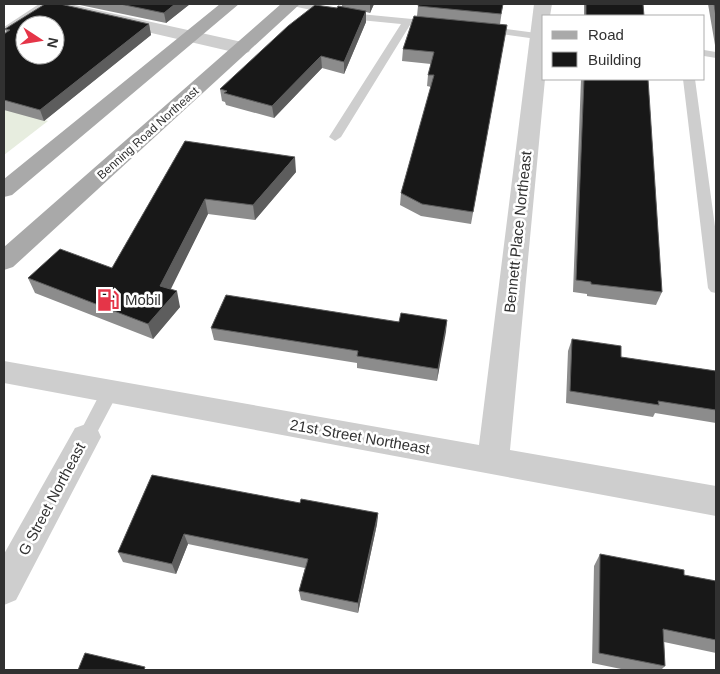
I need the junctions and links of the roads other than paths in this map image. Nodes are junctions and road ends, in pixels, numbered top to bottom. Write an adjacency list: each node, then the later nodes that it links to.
1 (47, 4): 8 (lane); 9 (street)
2 (230, 4): 9 (main road)
3 (291, 4): 11 (main road, Benning Road Northeast)
4 (297, 4): 5 (lane)
5 (407, 22): 6 (lane); 13 (lane)
6 (446, 26)
7 (474, 28): 10 (lane)
8 (4, 32)
9 (190, 36): 11 (street); 14 (main road)
10 (542, 37): 20 (street, Bennett Place Northeast)
11 (242, 48): 15 (main road, Benning Road Northeast)
12 (689, 80): 16 (lane)
13 (335, 137)
14 (4, 190)
15 (4, 261)
16 (716, 288)
17 (4, 372): 18 (street, 21st Street Northeast)
18 (110, 392): 19 (lane); 20 (street, 21st Street Northeast)
19 (86, 437): 22 (street, G Street Northeast)
20 (493, 461): 21 (street, 21st Street Northeast)
21 (716, 501)
22 (4, 588)

